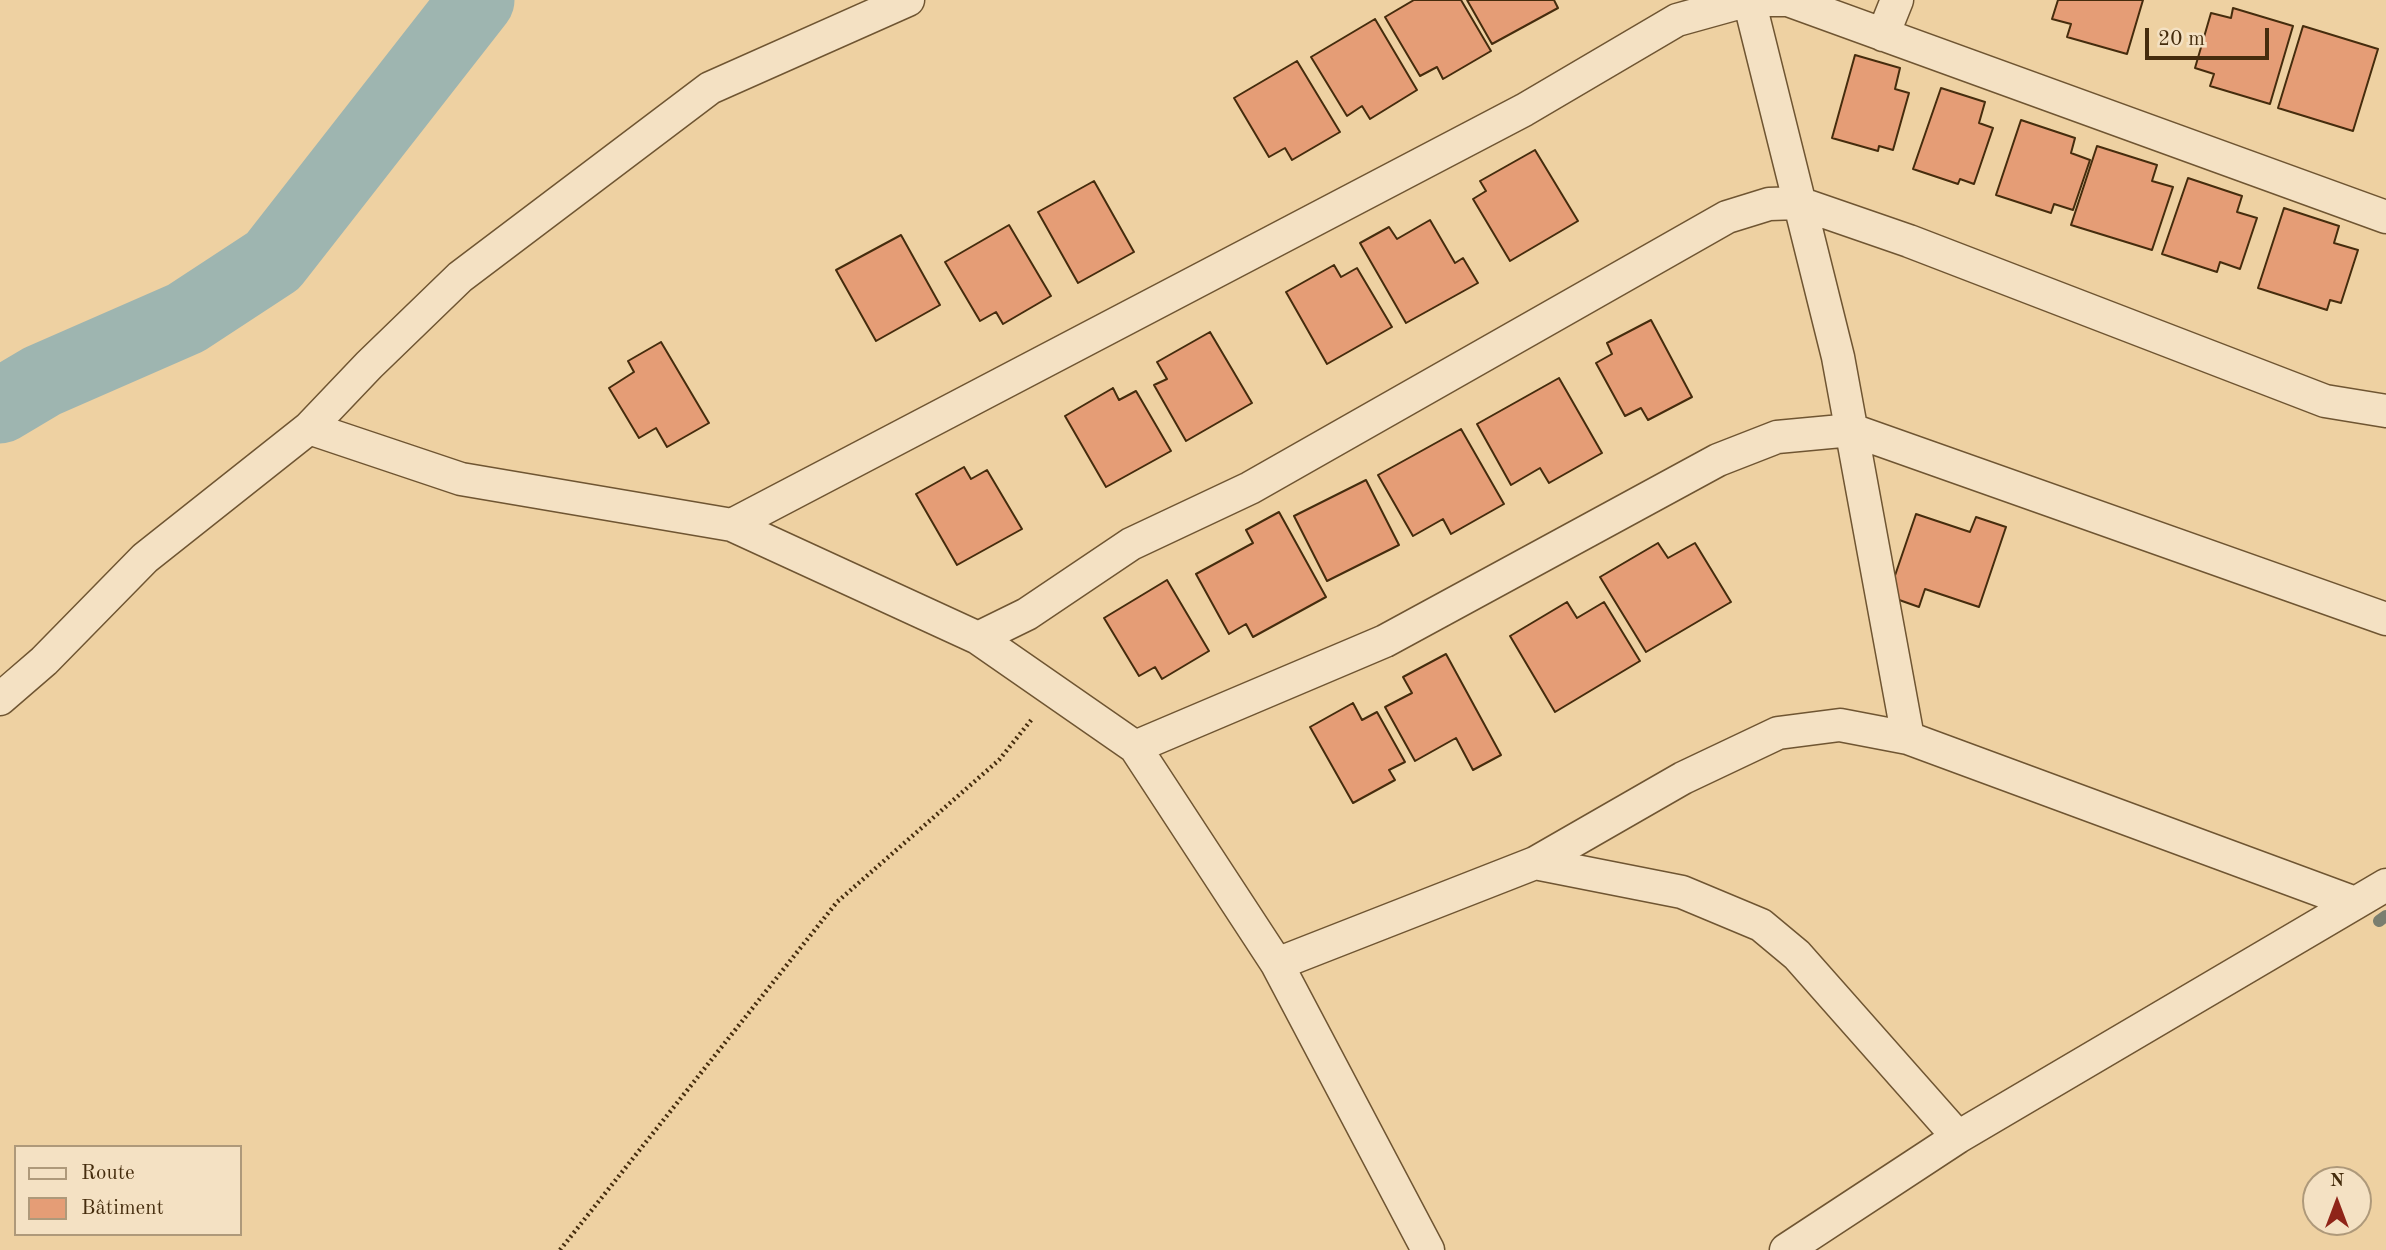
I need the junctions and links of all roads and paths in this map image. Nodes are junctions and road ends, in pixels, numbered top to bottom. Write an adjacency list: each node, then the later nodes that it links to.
1 (908, 0): 8 (street)
2 (1749, 0): 4 (street); 5 (street); 10 (street)
3 (1897, 0): 4 (street)
4 (1883, 35): 6 (street)
5 (1799, 203): 7 (street); 9 (street); 12 (street)
6 (2386, 217)
7 (2386, 411)
8 (309, 428): 10 (street); 14 (street)
9 (1852, 430): 11 (street); 15 (street); 16 (street)
10 (732, 525): 12 (street)
11 (2386, 619)
12 (978, 638): 13 (street)
13 (1054, 691): 16 (street); 22 (path)
14 (0, 699)
15 (1908, 738): 17 (street); 19 (street)
16 (1135, 747): 20 (street)
17 (1535, 863): 20 (street); 21 (street)
18 (2386, 885): 19 (street)
19 (2355, 903): 21 (street)
20 (1277, 964): 23 (street)
21 (1958, 1137): 24 (street)
22 (560, 1250)
23 (1428, 1250)
24 (1786, 1250)

